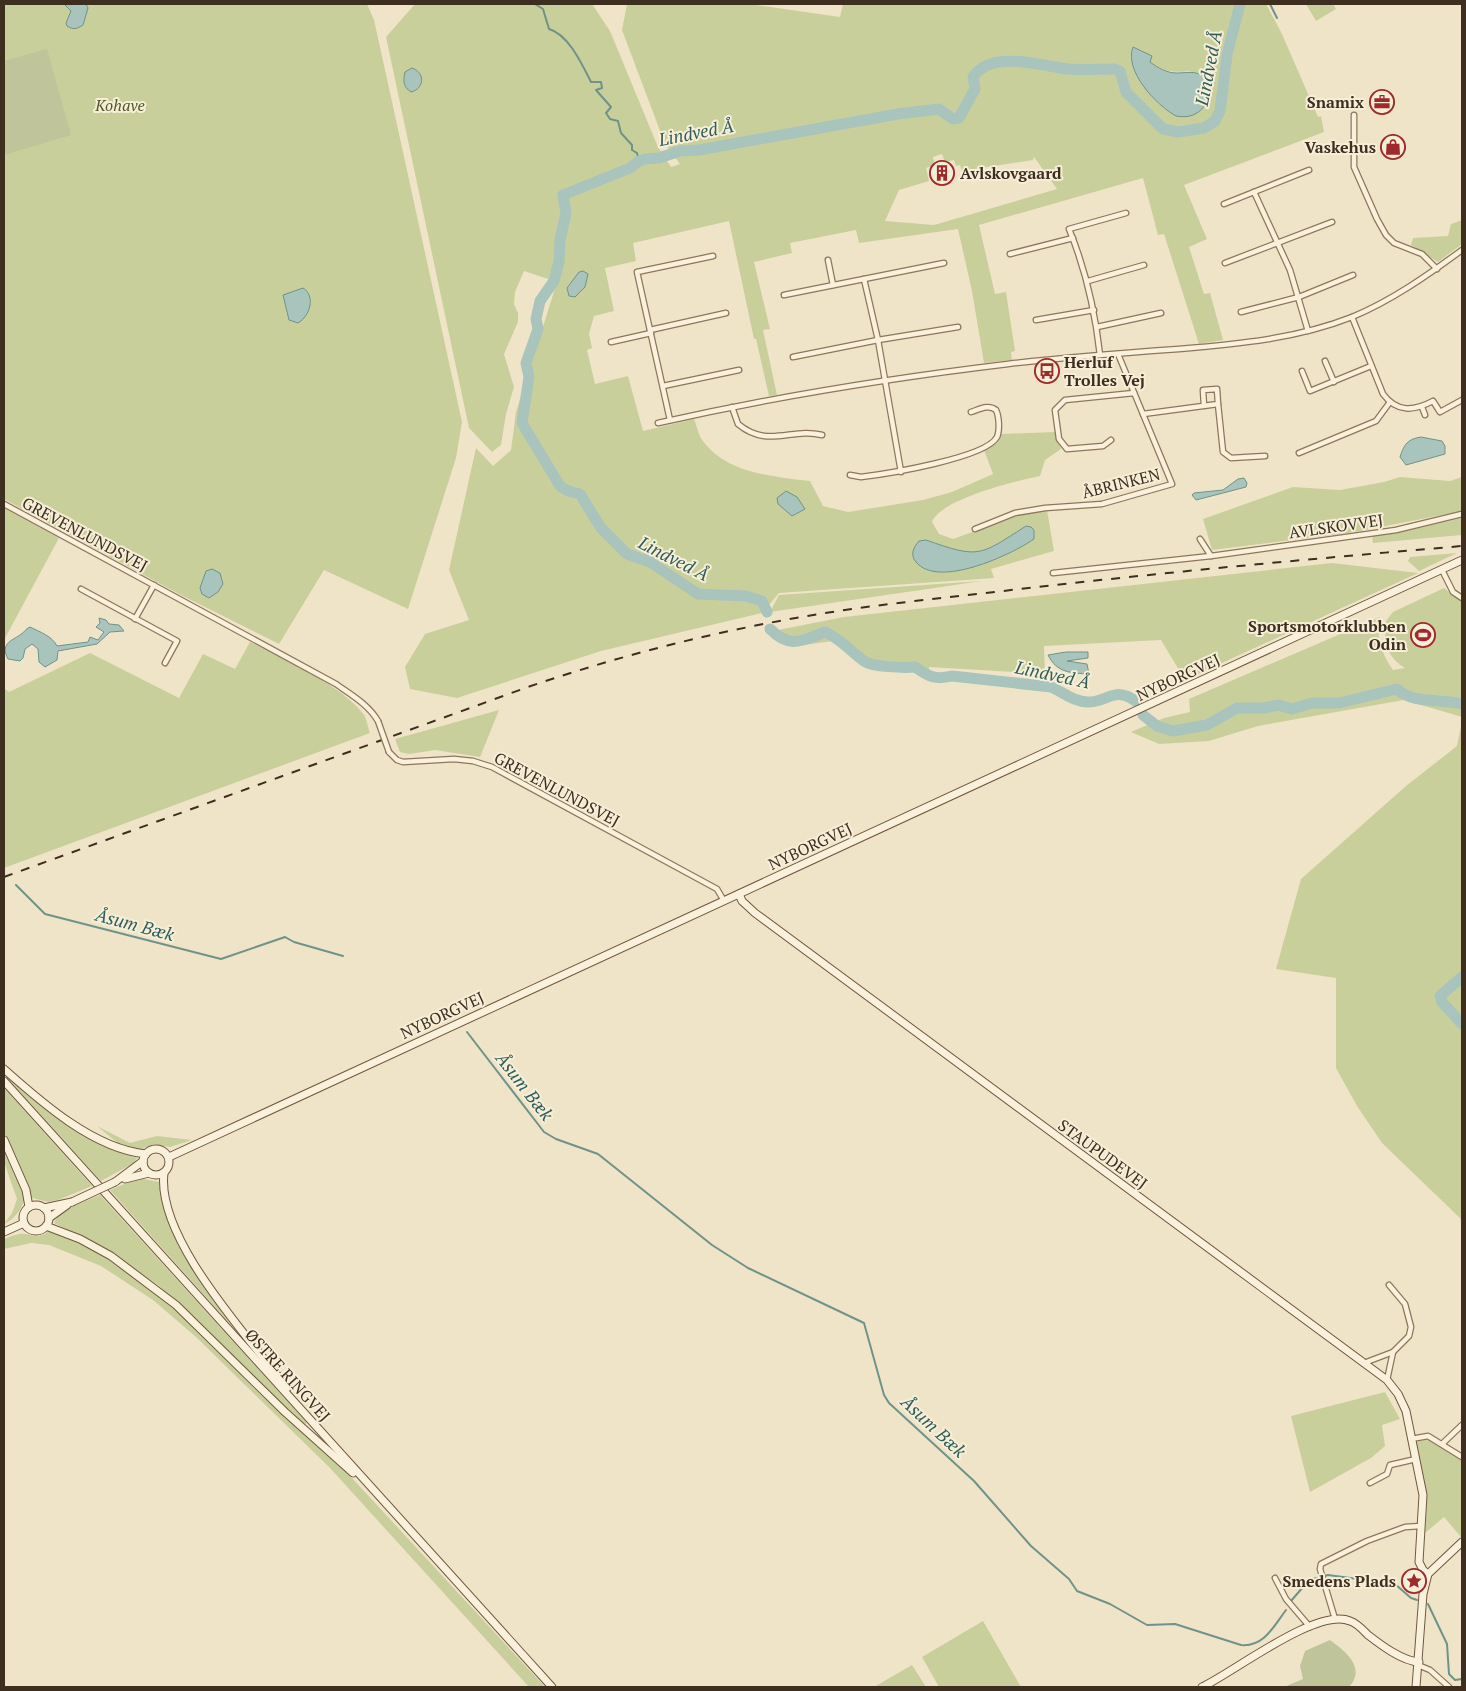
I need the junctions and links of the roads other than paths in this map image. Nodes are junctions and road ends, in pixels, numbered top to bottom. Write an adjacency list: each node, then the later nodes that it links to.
1 (1354, 115): 16 (street)
2 (1309, 170): 3 (street)
3 (1254, 192): 4 (street); 8 (street)
4 (1224, 204)
5 (1126, 213): 7 (street)
6 (1332, 222): 8 (street)
7 (1073, 238): 10 (street); 19 (street)
8 (1280, 243): 14 (street); 22 (street)
9 (1462, 250): 16 (street)
10 (1010, 254)
11 (713, 256): 32 (street)
12 (828, 260): 20 (street)
13 (944, 263): 18 (street)
14 (1225, 263)
15 (1144, 265): 19 (street)
16 (1437, 269): 27 (street)
17 (1353, 275): 22 (street)
18 (864, 279): 20 (street); 33 (street)
19 (1088, 281): 23 (street)
20 (833, 285): 21 (street)
21 (784, 296)
22 (1299, 297): 24 (street); 31 (street)
23 (1094, 310): 28 (street); 30 (street)
24 (1241, 312)
25 (726, 313): 32 (street)
26 (1161, 313): 30 (street)
27 (1352, 317): 31 (street); 39 (street)
28 (1036, 320)
29 (958, 327): 33 (street)
30 (1097, 327): 36 (street)
31 (1308, 331): 35 (street)
32 (651, 332): 34 (street); 44 (street)
33 (878, 340): 37 (street); 42 (street)
34 (611, 342)
35 (1118, 354): 36 (street); 45 (street, ÅBRINKEN)
36 (1100, 355): 42 (street)
37 (793, 357)
38 (1326, 361): 43 (street)
39 (1372, 366): 43 (street); 47 (street)
40 (739, 370): 44 (street)
41 (1302, 371): 43 (street)
42 (886, 381): 51 (street); 61 (street)
43 (1334, 382)
44 (663, 386): 55 (street)
45 (1134, 393): 53 (street, ÅBRINKEN); 58 (street)
46 (1462, 400): 50 (street)
47 (1390, 402): 50 (street); 59 (street)
48 (1218, 404): 49 (street); 49 (street); 60 (street)
49 (1204, 406): 53 (street)
50 (1422, 407): 54 (street)
51 (732, 408): 55 (street); 57 (street)
52 (971, 412): 61 (street)
53 (1143, 414): 65 (street, ÅBRINKEN)
54 (1424, 415)
55 (670, 420): 56 (street)
56 (658, 423)
57 (822, 435)
58 (1111, 440)
59 (1299, 453)
60 (1265, 456)
61 (901, 472): 62 (street)
62 (850, 475)
63 (4, 504): 71 (street, GREVENLUNDSVEJ)
64 (1462, 514): 67 (street, AVLSKOVVEJ)
65 (975, 529)
66 (1200, 539): 67 (street)
67 (1211, 556): 70 (street, AVLSKOVVEJ)
68 (1462, 560): 69 (main road, NYBORGVEJ)
69 (1442, 570): 73 (street); 76 (main road, NYBORGVEJ)
70 (1054, 573)
71 (154, 585): 74 (street, GREVENLUNDSVEJ); 77 (street, GREVENLUNDSVEJ, bridge)
72 (81, 589): 74 (street)
73 (1462, 598)
74 (135, 618): 75 (street)
75 (165, 663)
76 (739, 894): 77 (main road, NYBORGVEJ); 95 (main road, STAUPUDEVEJ)
77 (724, 901): 81 (main road, NYBORGVEJ)
78 (4, 1069): 82 (main road)
79 (4, 1081): 97 (main road, ØSTRE RINGVEJ)
80 (4, 1140): 87 (main road)
81 (169, 1157): 82 (main road); 84 (main road)
82 (144, 1158): 83 (main road); 85 (main road)
83 (149, 1173): 84 (main road); 85 (main road)
84 (164, 1173): 97 (main road)
85 (115, 1182): 86 (main road, bridge)
86 (72, 1202): 88 (main road); 89 (main road)
87 (29, 1207): 88 (main road); 90 (main road)
88 (44, 1208): 89 (main road)
89 (49, 1218): 91 (main road)
90 (24, 1223): 91 (main road); 92 (main road)
91 (46, 1226): 104 (main road)
92 (4, 1232)
93 (1390, 1285): 94 (street)
94 (1393, 1352): 95 (street); 96 (street)
95 (1364, 1363): 96 (main road, STAUPUDEVEJ)
96 (1387, 1380): 99 (main road, STAUPUDEVEJ)
97 (302, 1411): 104 (main road, ØSTRE RINGVEJ)
98 (1462, 1425): 100 (street)
99 (1411, 1439): 100 (street); 102 (main road, STAUPUDEVEJ)
100 (1442, 1444): 101 (street)
101 (1462, 1457)
102 (1416, 1459): 103 (street); 105 (main road, STAUPUDEVEJ)
103 (1370, 1483)
104 (381, 1498): 112 (main road, ØSTRE RINGVEJ)
105 (1421, 1526): 107 (main road, STAUPUDEVEJ); 109 (street)
106 (1462, 1542): 107 (main road)
107 (1428, 1574): 111 (main road)
108 (1275, 1578): 110 (street)
109 (1335, 1620): 110 (main road); 111 (main road)
110 (1310, 1627): 113 (main road)
111 (1418, 1664): 114 (main road); 115 (street)
112 (552, 1687)
113 (1202, 1687)
114 (1416, 1687)
115 (1449, 1687)

